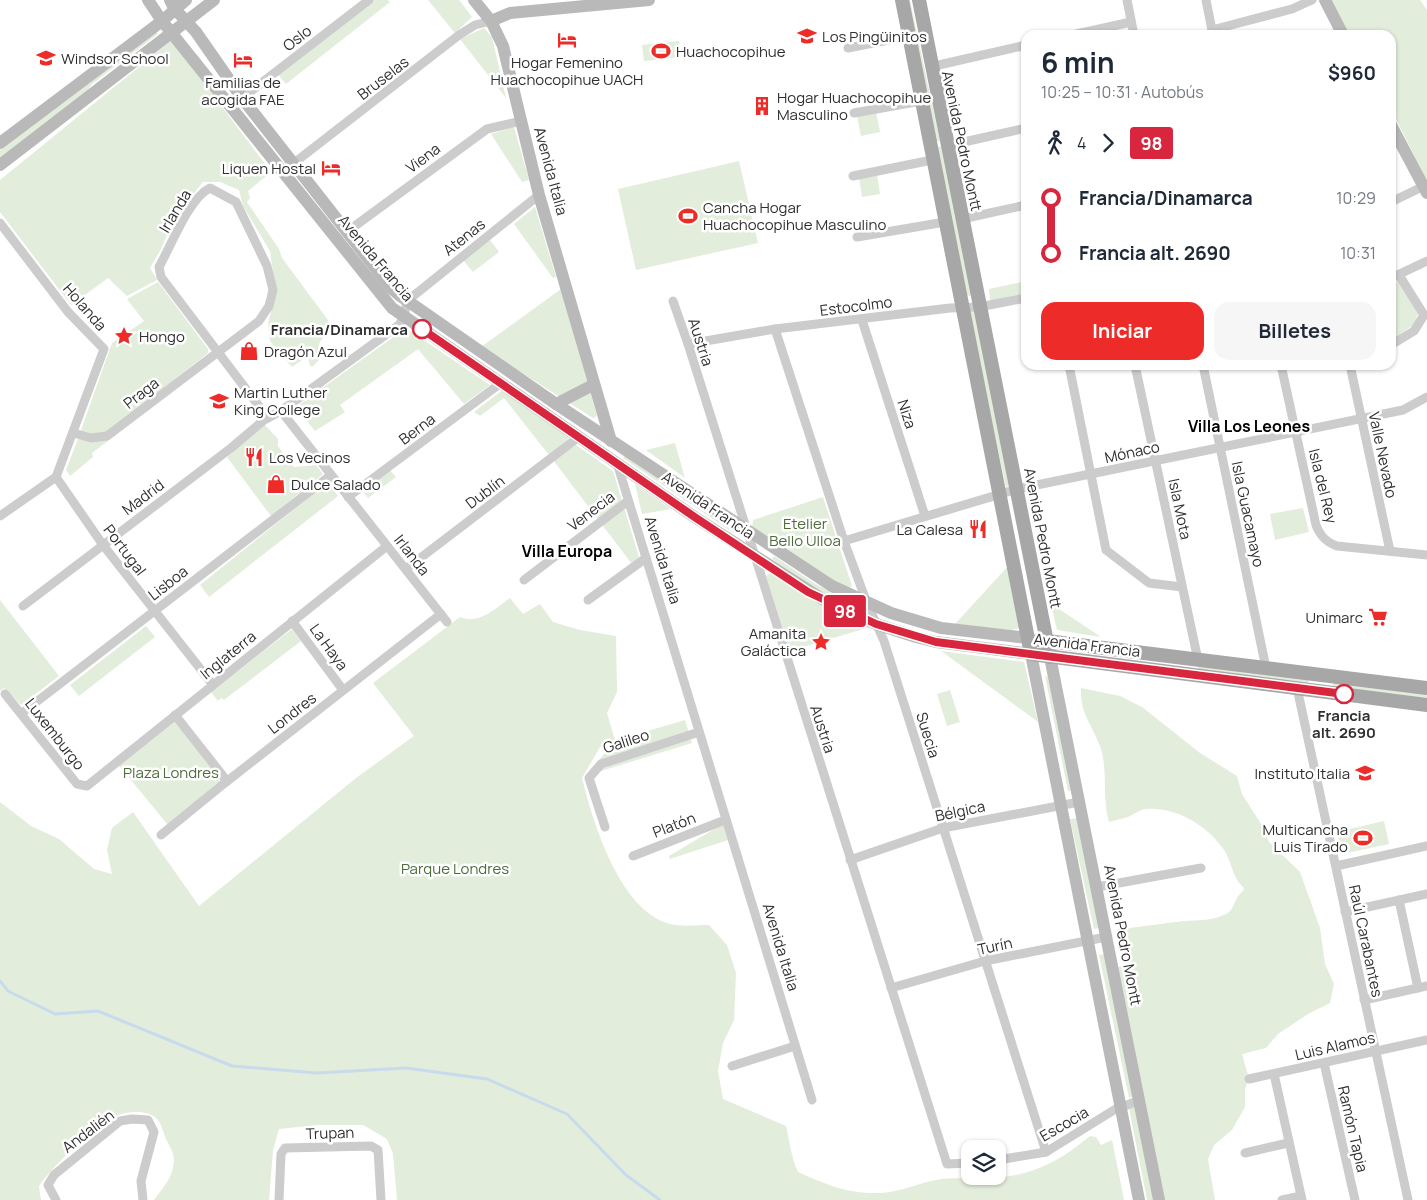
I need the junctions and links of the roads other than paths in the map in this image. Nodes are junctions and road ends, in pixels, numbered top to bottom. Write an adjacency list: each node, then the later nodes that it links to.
1 (148, 0): 14 (main road, Avenida Francia)
2 (186, 0): 13 (main road)
3 (214, 0): 15 (main road)
4 (369, 0): 28 (street, Oslo)
5 (474, 0): 16 (main road, Avenida Italia)
6 (648, 0): 16 (main road)
7 (902, 0): 24 (main road, Avenida Pedro Montt)
8 (919, 0): 27 (main road, Avenida Pedro Montt)
9 (1127, 0): 17 (street)
10 (1206, 0): 20 (street)
11 (1312, 0): 21 (street)
12 (1325, 0): 22 (main road)
13 (172, 4): 14 (main road); 15 (main road, Avenida Francia)
14 (162, 21): 23 (main road, Avenida Francia); 34 (main road)
15 (185, 21): 23 (main road); 28 (main road, Avenida Francia)
16 (491, 21): 31 (main road, Avenida Italia); 37 (street, Bruselas)
17 (1131, 22): 18 (street); 19 (street)
18 (1095, 30)
19 (1133, 30)
20 (1211, 30)
21 (1222, 30)
22 (1340, 30)
23 (171, 32): 38 (main road); 57 (main road, Avenida Francia)
24 (908, 36): 26 (street); 29 (main road, Avenida Pedro Montt)
25 (1021, 46): 27 (street)
26 (848, 48)
27 (930, 67): 35 (main road, Avenida Pedro Montt)
28 (242, 98): 37 (main road, Avenida Francia)
29 (921, 101): 30 (street); 36 (main road, Avenida Pedro Montt)
30 (854, 113)
31 (521, 121): 41 (main road, Avenida Italia); 47 (street, Viena)
32 (1021, 129): 35 (street)
33 (1396, 135): 40 (main road)
34 (0, 143)
35 (946, 146): 44 (main road, Avenida Pedro Montt)
36 (932, 160): 39 (street); 45 (main road, Avenida Pedro Montt)
37 (294, 163): 47 (main road, Avenida Francia)
38 (0, 166)
39 (853, 176)
40 (1425, 190): 42 (street)
41 (539, 195): 53 (street, Atenas); 69 (main road, Avenida Italia)
42 (1396, 200)
43 (1021, 206): 44 (street)
44 (962, 219): 56 (main road, Avenida Pedro Montt)
45 (945, 222): 48 (street); 55 (main road, Avenida Pedro Montt)
46 (0, 223): 75 (street, Holanda)
47 (348, 231): 53 (main road, Avenida Francia)
48 (857, 237)
49 (1427, 261): 50 (street)
50 (1396, 276)
51 (1396, 278): 60 (street)
52 (1021, 299): 56 (street, Estocolmo)
53 (407, 301): 57 (street); 71 (main road, Avenida Francia)
54 (672, 302): 61 (street, Austria)
55 (962, 307): 56 (street, Estocolmo); 58 (street, Estocolmo); 86 (main road, Avenida Pedro Montt)
56 (979, 307): 85 (main road, Avenida Pedro Montt)
57 (404, 317): 68 (main road, Avenida Francia); 72 (street, Madrid)
58 (862, 320): 59 (street, Estocolmo); 90 (street, Niza)
59 (775, 329): 61 (street, Estocolmo); 92 (street, Suecia)
60 (1396, 342)
61 (688, 344): 91 (street, Austria)
62 (218, 351): 62 (street, Irlanda); 73 (street, Irlanda); 75 (street, Praga)
63 (1070, 370): 83 (street)
64 (1135, 370): 80 (street, Isla Mota)
65 (1204, 370): 79 (street, Isla Guacamayo)
66 (1283, 370): 76 (street, Isla del Rey)
67 (1351, 370): 74 (street, Valle Nevado)
68 (501, 383): 77 (main road, Avenida Francia); 87 (street, Berna)
69 (593, 385): 71 (main road); 78 (main road, Avenida Italia)
70 (1427, 399): 74 (street, Mónaco)
71 (556, 404): 78 (main road, Avenida Francia)
72 (281, 411): 73 (street, Madrid); 82 (street, Irlanda)
73 (268, 418): 93 (street, Madrid)
74 (1361, 419): 76 (street, Mónaco); 95 (street, Valle Nevado)
75 (74, 432): 84 (street, Holanda)
76 (1296, 432): 79 (street, Mónaco); 95 (street, Isla del Rey)
77 (580, 436): 81 (main road, Avenida Francia); 99 (street, Dublín)
78 (610, 440): 81 (main road, Avenida Italia); 91 (main road, Avenida Francia)
79 (1220, 448): 80 (street, Mónaco); 115 (street, Isla Guacamayo)
80 (1155, 461): 83 (street, Mónaco); 101 (street, Isla Mota)
81 (617, 463): 88 (street, Avenida Italia); 97 (main road, Avenida Francia)
82 (331, 475): 87 (street, Irlanda); 105 (street, Lisboa)
83 (1092, 475): 85 (street, Mónaco); 101 (street)
84 (56, 477): 89 (street); 93 (street, Portugal)
85 (1017, 489): 86 (street, Mónaco); 111 (main road, Avenida Pedro Montt)
86 (1000, 493): 90 (street, Mónaco); 110 (main road, Avenida Pedro Montt)
87 (348, 497): 94 (street, Irlanda)
88 (628, 501): 98 (street, Avenida Italia); 100 (street, Venecia)
89 (0, 516)
90 (925, 516): 92 (street, Mónaco)
91 (747, 532): 97 (street, Austria); 103 (main road, Avenida Francia)
92 (844, 541): 103 (street, Suecia)
93 (103, 545): 104 (street, Madrid); 105 (street, Portugal)
94 (387, 546): 99 (street, Irlanda); 107 (street, Inglaterra)
95 (1390, 551): 96 (street, Isla del Rey)
96 (1427, 555)
97 (755, 556): 109 (main road, Avenida Francia); 138 (street, Austria)
98 (646, 558): 102 (street); 127 (street, Avenida Italia)
99 (406, 569): 106 (street, Irlanda)
100 (524, 580)
101 (1182, 587): 114 (street, Isla Mota)
102 (588, 600)
103 (867, 603): 109 (street, Suecia); 110 (main road, Avenida Francia)
104 (23, 606)
105 (155, 610): 118 (street, Portugal); 125 (street, Lisboa)
106 (441, 614): 108 (street, Irlanda); 121 (street, Londres)
107 (292, 621): 118 (street, Inglaterra); 121 (street, La Haya)
108 (447, 622)
109 (876, 624): 112 (main road, Avenida Francia); 134 (street, Suecia)
110 (1028, 638): 111 (main road, Avenida Francia); 112 (main road, Avenida Pedro Montt)
111 (1046, 641): 113 (main road, Avenida Pedro Montt); 114 (main road, Avenida Francia)
112 (1031, 654): 113 (main road, Avenida Francia); 131 (main road, Avenida Pedro Montt)
113 (1050, 657): 116 (main road, Avenida Francia); 130 (main road, Avenida Pedro Montt)
114 (1192, 659): 115 (main road, Avenida Francia); 116 (main road)
115 (1266, 668): 117 (main road, Avenida Francia)
116 (1186, 674): 119 (main road, Avenida Francia)
117 (1318, 675): 120 (main road, Avenida Francia); 122 (main road)
118 (213, 685): 126 (street, Inglaterra)
119 (1297, 688): 122 (main road, Avenida Francia); 139 (street, Raúl Carabantes)
120 (1427, 688)
121 (343, 690): 128 (street, Londres)
122 (1317, 691): 124 (main road, Avenida Francia)
123 (5, 694): 125 (street, Luxemburgo)
124 (1427, 705)
125 (22, 713): 129 (street, Luxemburgo)
126 (175, 715): 128 (street); 129 (street, Inglaterra)
127 (698, 732): 132 (street, Avenida Italia); 133 (street, Galileo)
128 (227, 781): 135 (street, Londres)
129 (86, 786)
130 (1079, 802): 131 (street, Bélgica); 141 (main road, Avenida Pedro Montt)
131 (1061, 805): 134 (street, Bélgica); 146 (main road, Avenida Pedro Montt)
132 (725, 820): 137 (street, Platón); 152 (street, Avenida Italia)
133 (605, 827)
134 (943, 828): 138 (street, Bélgica); 147 (street, Suecia)
135 (161, 835)
136 (1427, 846): 139 (street)
137 (633, 856)
138 (850, 860): 149 (street, Austria)
139 (1336, 866): 144 (street, Raúl Carabantes)
140 (1200, 868): 141 (street)
141 (1097, 887): 145 (main road, Avenida Pedro Montt)
142 (1427, 894): 143 (street)
143 (1399, 900): 144 (street); 148 (street)
144 (1345, 912): 150 (street, Raúl Carabantes)
145 (1106, 937): 146 (street, Turín); 159 (main road, Avenida Pedro Montt)
146 (1089, 941): 147 (street, Turín); 160 (main road, Avenida Pedro Montt)
147 (985, 961): 149 (street, Turín); 162 (street, Suecia)
148 (1422, 987): 150 (street)
149 (891, 988): 165 (street, Austria)
150 (1364, 1000): 153 (street, Raúl Carabantes)
151 (1427, 1040): 153 (street, Luis Alamos)
152 (795, 1046): 155 (street); 158 (street, Avenida Italia)
153 (1376, 1051): 154 (street, Luis Alamos); 175 (street, Raúl Carabantes)
154 (1324, 1063): 156 (street, Luis Alamos); 174 (street, Ramón Tapia)
155 (732, 1066)
156 (1274, 1074): 157 (street, Luis Alamos); 161 (street)
157 (1249, 1079)
158 (812, 1100)
159 (1140, 1100): 160 (street, Escocia); 172 (main road, Avenida Pedro Montt)
160 (1122, 1107): 162 (street, Escocia); 171 (main road, Avenida Pedro Montt)
161 (1288, 1143): 163 (street); 166 (street)
162 (1046, 1152): 164 (street, Escocia)
163 (1246, 1153)
164 (1006, 1159)
165 (961, 1163)
166 (1301, 1198): 173 (street)
167 (56, 1200): 168 (street, Andalién)
168 (143, 1200)
169 (278, 1200): 170 (street, Trupan)
170 (382, 1200)
171 (1139, 1200)
172 (1159, 1200)
173 (1282, 1200)
174 (1354, 1200)
175 (1408, 1200)

